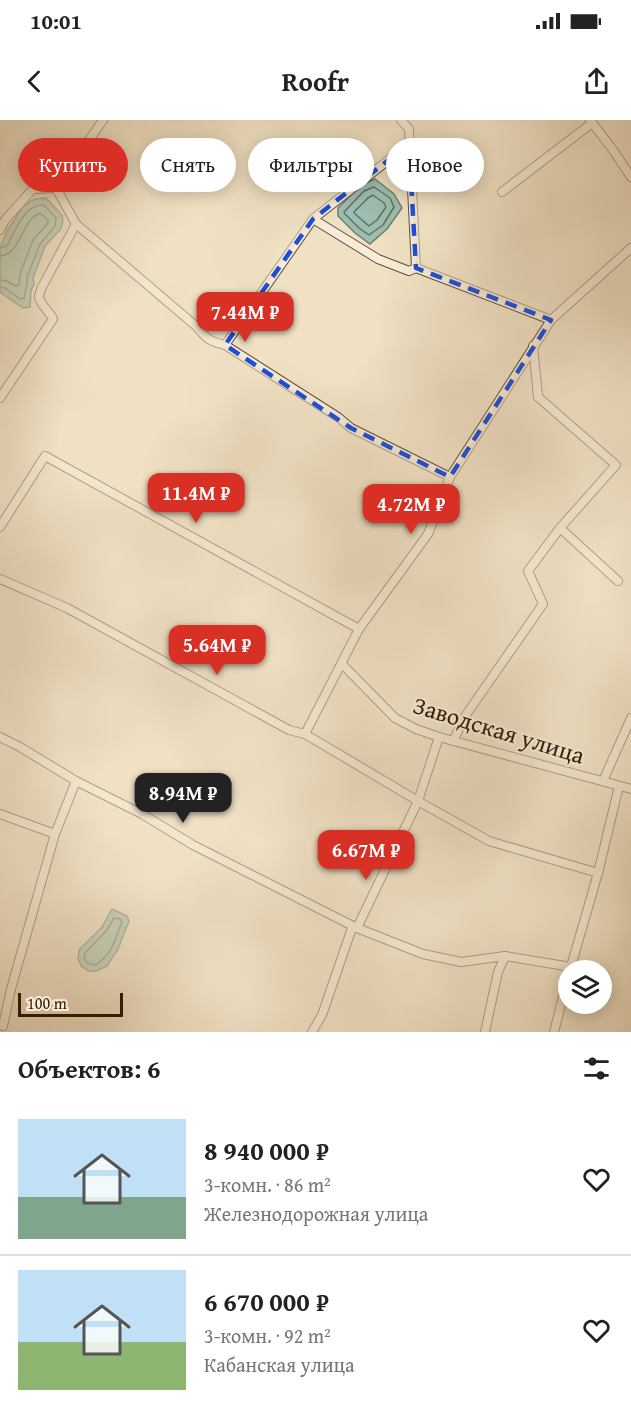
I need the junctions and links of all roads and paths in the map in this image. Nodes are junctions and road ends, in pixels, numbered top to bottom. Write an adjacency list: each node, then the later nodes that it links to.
1 (103, 120): 4 (street)
2 (401, 120): 5 (street)
3 (591, 122): 7 (street); 11 (street)
4 (91, 138)
5 (409, 138)
6 (386, 162): 12 (street)
7 (631, 177)
8 (30, 192): 14 (street)
9 (58, 192): 13 (street)
10 (412, 192): 16 (street)
11 (502, 192)
12 (313, 219): 16 (street); 18 (street)
13 (76, 224): 18 (street); 20 (street)
14 (0, 230)
15 (631, 248): 17 (street)
16 (416, 268): 17 (street)
17 (551, 320): 19 (street)
18 (225, 345): 21 (street)
19 (533, 346): 21 (street); 23 (street)
20 (0, 398)
21 (450, 477): 26 (street)
22 (0, 527): 26 (street)
23 (560, 528): 25 (street); 32 (street)
24 (0, 579): 29 (street)
25 (618, 581)
26 (359, 629): 27 (street)
27 (342, 664): 29 (street); 31 (street, Заводская улица)
28 (631, 718): 34 (street)
29 (305, 734): 37 (street)
30 (0, 737): 33 (street)
31 (439, 737): 32 (street, Заводская улица); 37 (street)
32 (453, 741): 34 (street, Заводская улица)
33 (76, 781): 39 (street); 41 (street)
34 (603, 781): 35 (street, Заводская улица)
35 (619, 786): 36 (street, Заводская улица); 40 (street)
36 (631, 789)
37 (418, 801): 40 (street); 41 (street)
38 (0, 814): 39 (street)
39 (55, 834): 46 (street)
40 (598, 873): 43 (street)
41 (357, 928): 42 (street); 47 (street)
42 (506, 956): 44 (street); 48 (street)
43 (574, 960)
44 (558, 966)
45 (559, 1014): 49 (street)
46 (3, 1026)
47 (312, 1032)
48 (485, 1032)
49 (554, 1032)

